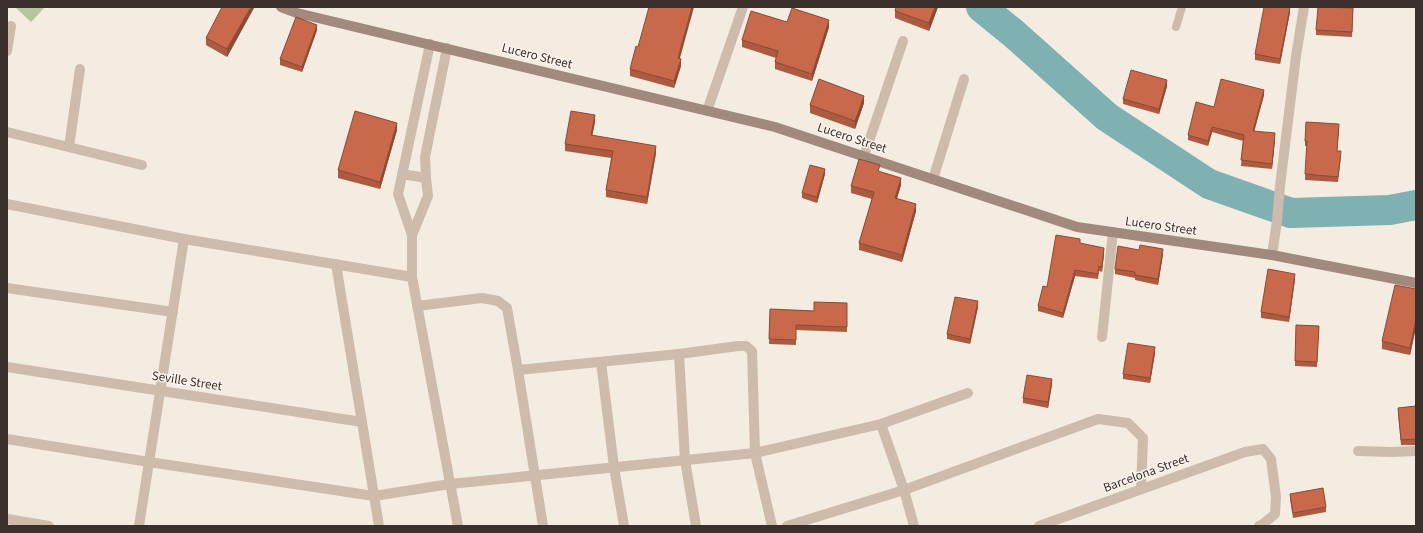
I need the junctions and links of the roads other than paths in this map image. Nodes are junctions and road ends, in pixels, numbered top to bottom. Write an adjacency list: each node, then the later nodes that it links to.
1 (281, 7): 8 (street, Lucero Street)
2 (743, 7): 13 (street)
3 (1182, 7): 6 (lane)
4 (1304, 7): 25 (street)
5 (11, 26): 10 (street)
6 (1176, 27)
7 (903, 41): 16 (street)
8 (430, 44): 9 (street, Lucero Street); 18 (street)
9 (447, 48): 13 (street, Lucero Street); 19 (street)
10 (7, 51)
11 (80, 69): 15 (street)
12 (964, 79): 20 (street)
13 (707, 110): 16 (street, Lucero Street)
14 (7, 132): 15 (street)
15 (69, 147): 17 (street)
16 (864, 156): 20 (street, Lucero Street)
17 (142, 165)
18 (402, 174): 19 (street); 23 (street)
19 (426, 178): 23 (street)
20 (933, 178): 22 (street, Lucero Street)
21 (7, 204): 24 (street)
22 (1113, 232): 25 (street, Lucero Street); 32 (street)
23 (412, 235): 27 (street)
24 (184, 239): 26 (street); 31 (street)
25 (1272, 255): 28 (street, Lucero Street)
26 (336, 264): 27 (street); 39 (street)
27 (412, 277): 30 (street)
28 (1416, 283)
29 (7, 288): 31 (street)
30 (417, 306): 36 (street); 49 (street)
31 (173, 312): 37 (street)
32 (1102, 337)
33 (679, 354): 34 (street); 44 (street); 45 (street)
34 (601, 362): 36 (street); 47 (street)
35 (7, 367): 37 (street, Seville Street)
36 (518, 370): 48 (street)
37 (160, 390): 39 (street, Seville Street); 46 (street)
38 (968, 393): 40 (street)
39 (362, 422): 52 (street)
40 (881, 424): 44 (street); 51 (street)
41 (7, 439): 46 (street)
42 (1358, 451): 43 (street)
43 (1416, 451)
44 (755, 453): 45 (street); 61 (street)
45 (685, 460): 47 (street); 60 (street)
46 (149, 462): 52 (street); 55 (street)
47 (614, 467): 48 (street); 59 (street)
48 (535, 475): 49 (street); 58 (street)
49 (450, 484): 52 (street); 57 (street)
50 (1141, 489): 51 (street); 64 (street, Barcelona Street); 65 (street, Barcelona Street)
51 (904, 490): 62 (street); 63 (street)
52 (374, 496): 56 (street)
53 (7, 519): 54 (street)
54 (49, 526)
55 (139, 526)
56 (380, 526)
57 (458, 526)
58 (543, 526)
59 (624, 526)
60 (696, 526)
61 (772, 526)
62 (787, 526)
63 (914, 526)
64 (1039, 526)
65 (1259, 526)

